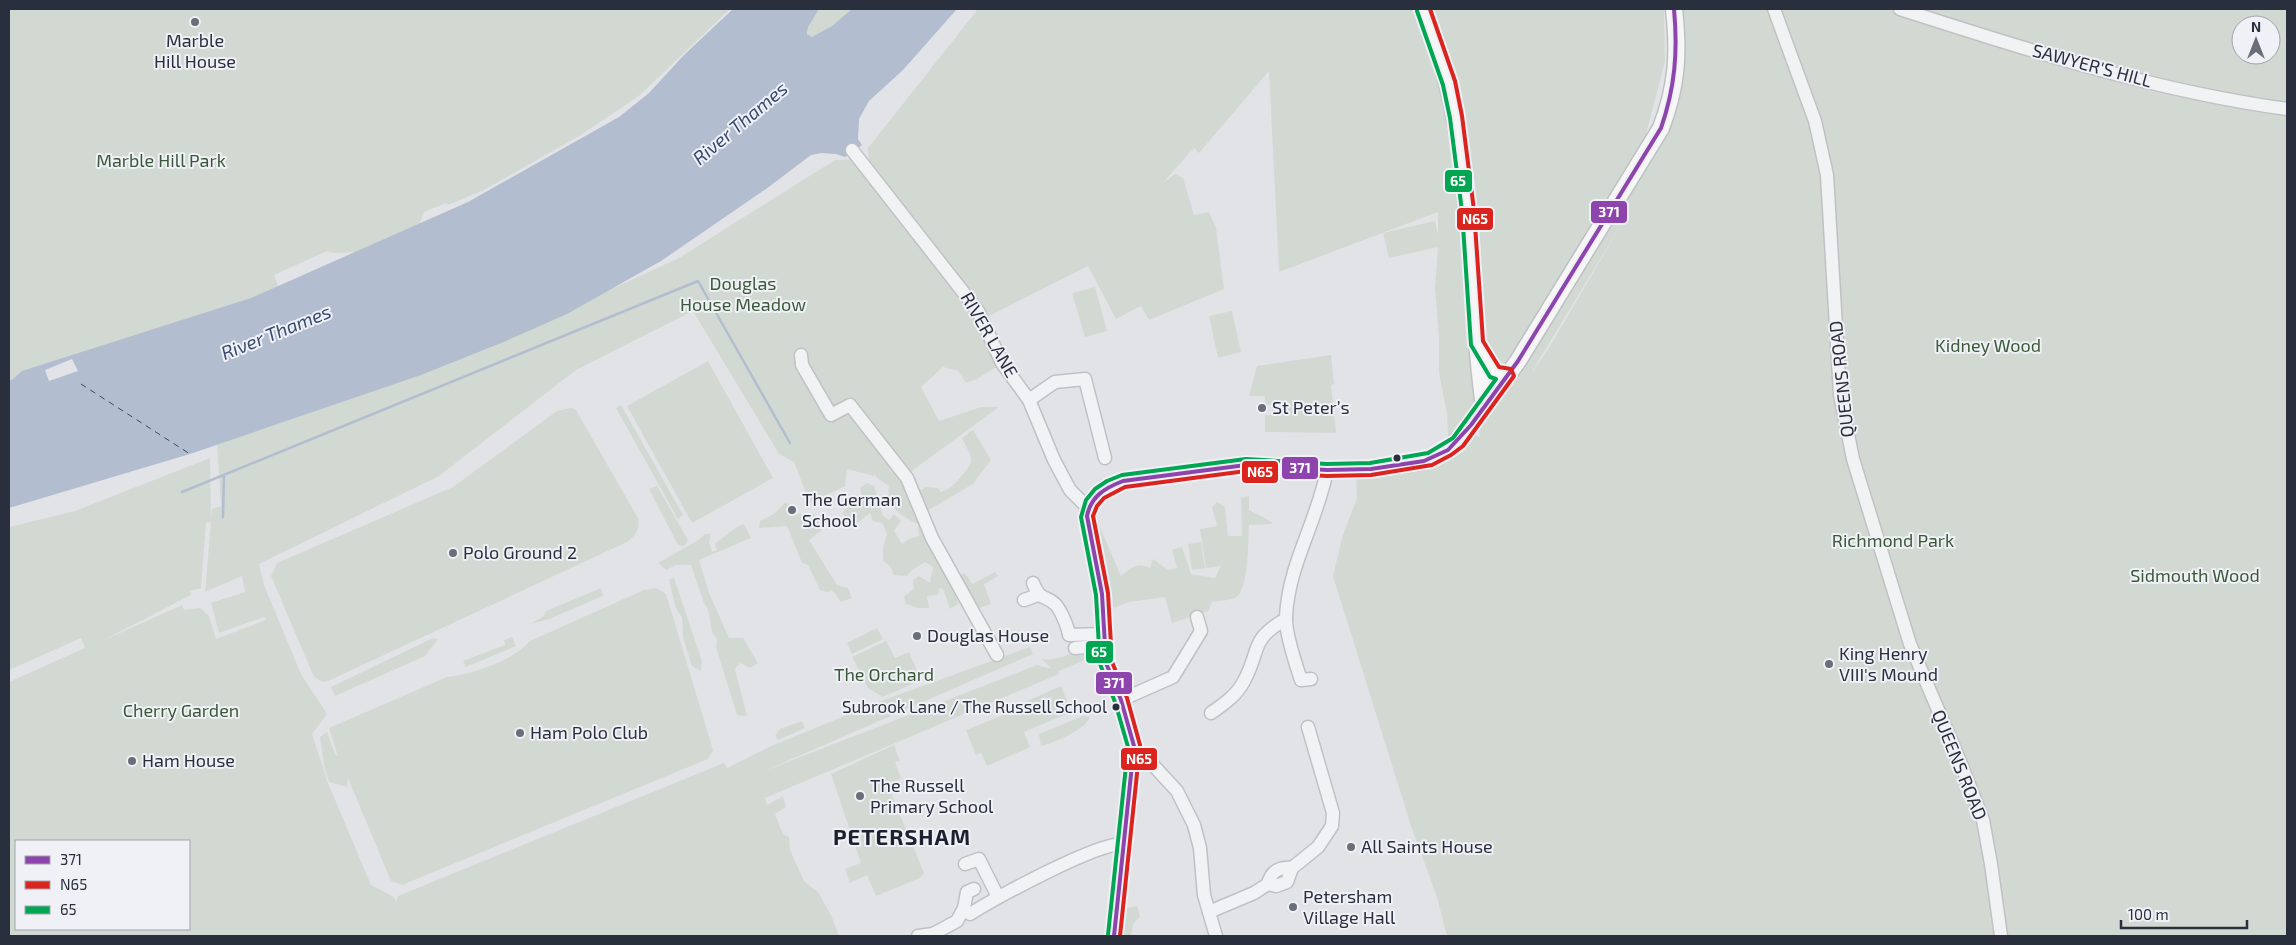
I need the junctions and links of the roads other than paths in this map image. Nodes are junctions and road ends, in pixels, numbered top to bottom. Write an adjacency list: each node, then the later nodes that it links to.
1 (1423, 9): 7 (main road)
2 (1674, 9): 9 (main road)
3 (1900, 9): 5 (street, SAWYER'S HILL)
4 (1776, 11): 35 (street, QUEENS ROAD)
5 (2287, 109)
6 (852, 150): 10 (street, RIVER LANE)
7 (1477, 343): 9 (main road); 11 (main road)
8 (802, 355): 20 (street)
9 (1508, 374): 11 (main road)
10 (1029, 400): 12 (street); 14 (street, RIVER LANE)
11 (1484, 407): 13 (main road)
12 (1105, 458)
13 (1327, 470): 14 (main road); 17 (street)
14 (1089, 506): 18 (main road)
15 (1024, 600): 18 (street)
16 (1197, 617): 22 (street)
17 (1286, 619): 21 (street); 23 (street)
18 (1103, 639): 19 (street); 22 (main road)
19 (1074, 648)
20 (997, 655)
21 (1302, 681)
22 (1121, 700): 25 (main road)
23 (1211, 713)
24 (1308, 727): 30 (street)
25 (1134, 750): 26 (main road); 30 (street)
26 (1124, 844): 29 (street); 33 (main road)
27 (964, 864): 29 (street)
28 (974, 889): 31 (street)
29 (998, 897): 31 (street)
30 (1209, 912): 34 (street)
31 (966, 915): 32 (street)
32 (918, 936)
33 (1114, 936)
34 (1216, 936)
35 (2001, 936)

